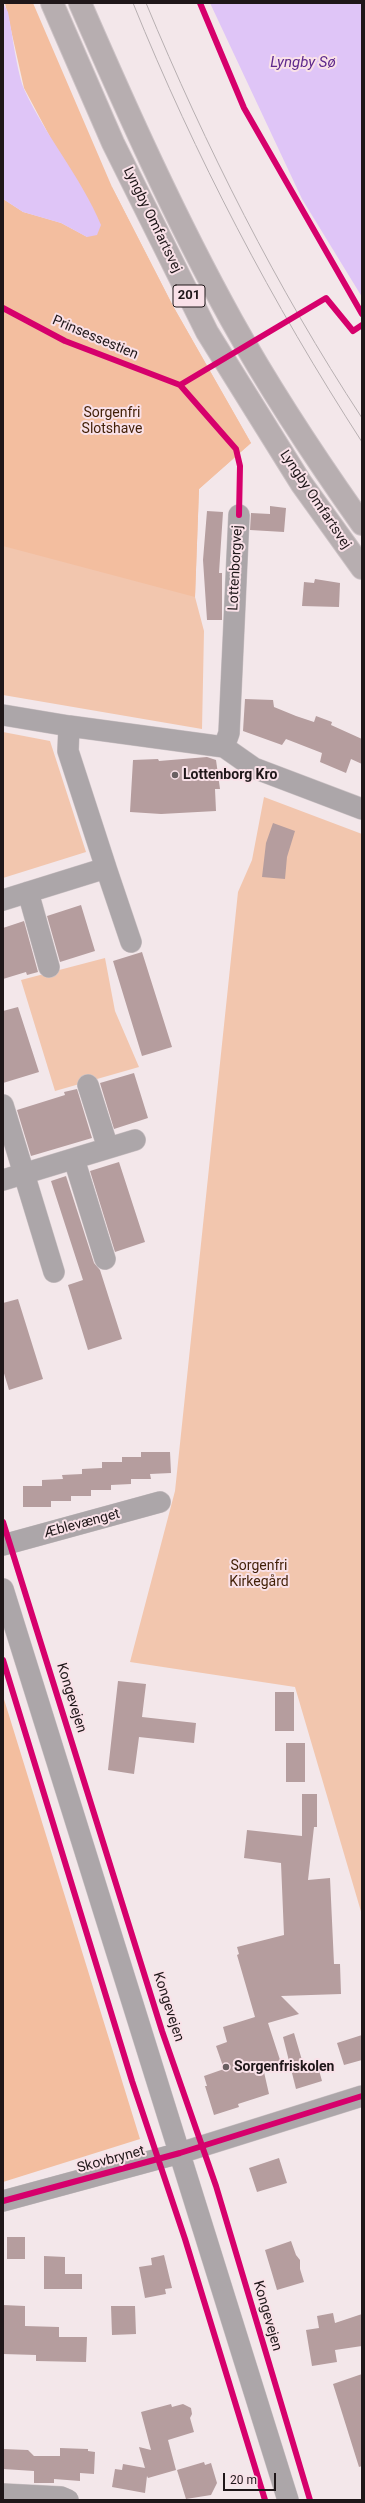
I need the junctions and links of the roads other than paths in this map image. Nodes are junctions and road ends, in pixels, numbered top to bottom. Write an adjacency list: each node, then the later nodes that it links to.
1 (52, 3): 5 (highway, Lyngby Omfartsvej / 201)
2 (80, 3): 4 (highway, Lyngby Omfartsvej / 201)
3 (239, 515): 8 (street, Lottenborgvej)
4 (362, 524)
5 (362, 568)
6 (3, 715): 7 (street)
7 (69, 726): 8 (street); 10 (street)
8 (224, 747): 9 (street)
9 (362, 809)
10 (106, 868): 11 (street); 13 (street)
11 (28, 892): 12 (street); 14 (street)
12 (3, 900)
13 (130, 942)
14 (49, 967)
15 (88, 1085): 18 (street)
16 (3, 1105): 20 (street)
17 (135, 1140): 18 (street)
18 (108, 1148): 19 (street)
19 (74, 1159): 20 (street); 22 (street)
20 (24, 1174): 21 (street); 23 (street)
21 (3, 1180)
22 (105, 1259)
23 (54, 1272)
24 (160, 1502): 25 (street, Æblevænget)
25 (3, 1545)
26 (3, 1589): 28 (street)
27 (362, 2096): 28 (street, Skovbrynet)
28 (180, 2153): 29 (street, Skovbrynet); 32 (street)
29 (3, 2201)
30 (3, 2494): 31 (street)
31 (68, 2500)
32 (288, 2500)

